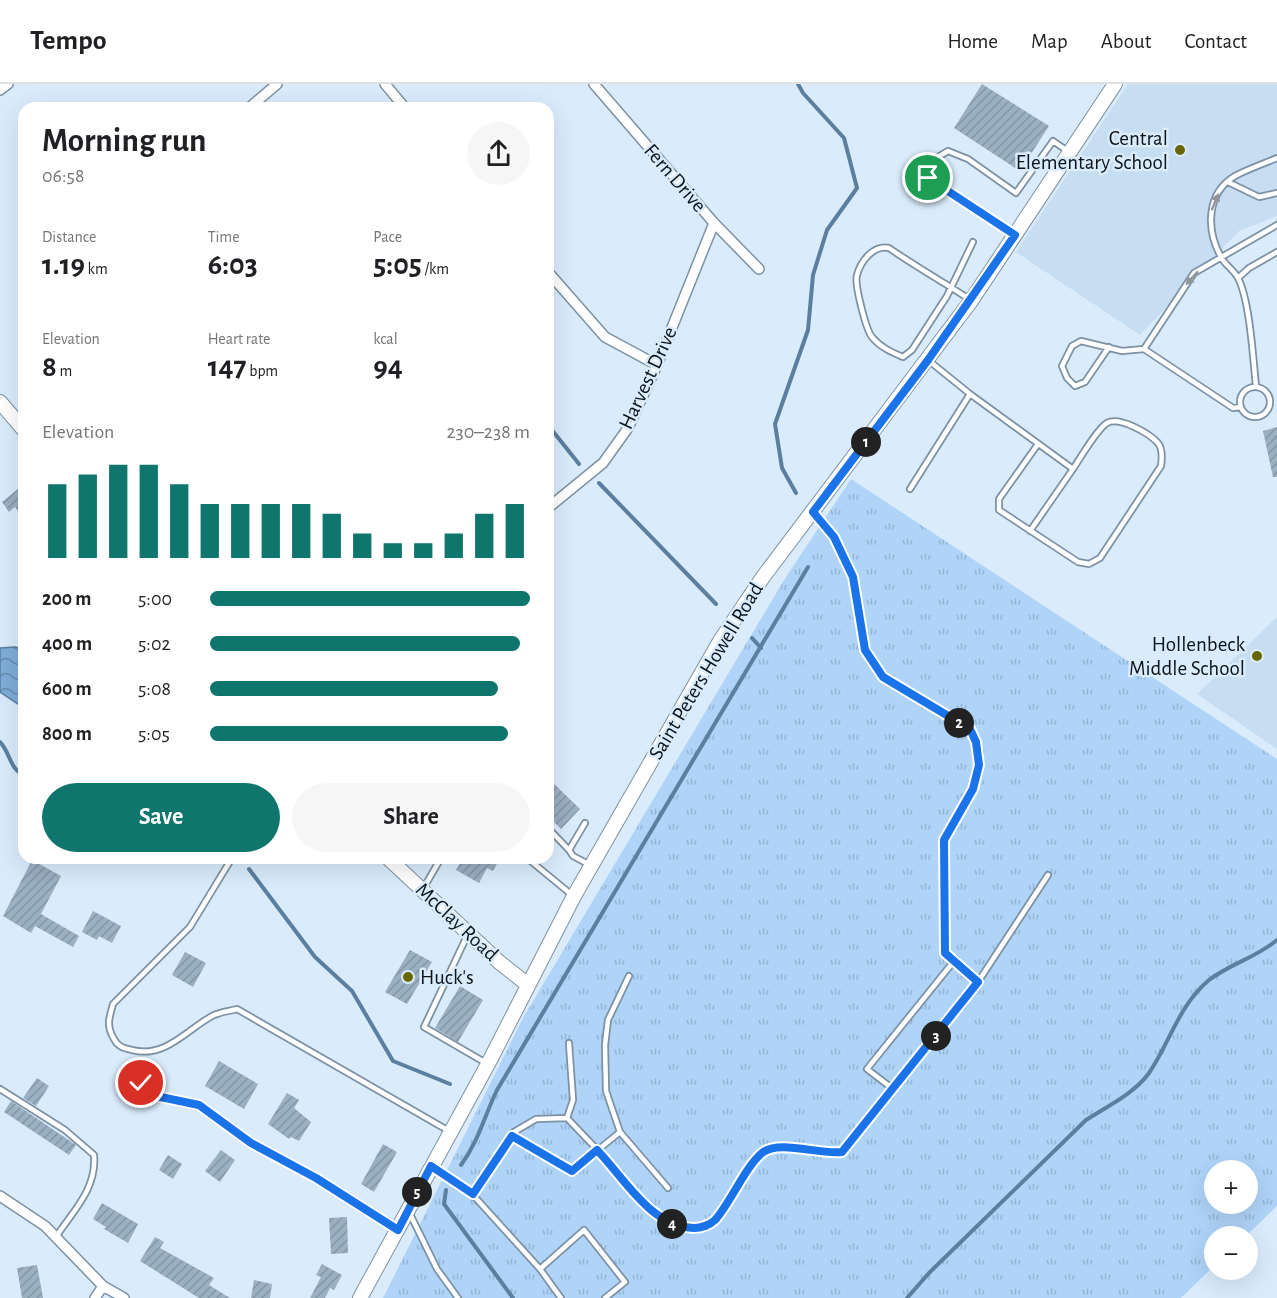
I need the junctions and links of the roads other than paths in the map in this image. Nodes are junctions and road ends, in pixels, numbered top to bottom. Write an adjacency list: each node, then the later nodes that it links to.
1 (8, 84): 6 (street)
2 (277, 84): 7 (street)
3 (385, 84): 8 (street)
4 (594, 84): 13 (street, Fern Drive)
5 (1115, 84): 9 (main road, Saint Peters Howell Road)
6 (0, 90)
7 (256, 102)
8 (400, 102)
9 (1070, 153): 15 (main road, Saint Peters Howell Road); 15 (lane)
10 (1277, 158): 11 (lane)
11 (1228, 182): 12 (lane); 18 (lane, one-way to 11)
12 (1277, 193)
13 (714, 223): 19 (street, Fern Drive); 27 (street, Harvest Drive)
14 (1277, 225): 18 (lane)
15 (1015, 235): 23 (main road, Saint Peters Howell Road)
16 (973, 242): 22 (lane)
17 (1277, 252): 20 (lane)
18 (1221, 258): 20 (lane); 25 (lane, one-way to 25)
19 (759, 269)
20 (1238, 278): 28 (lane)
21 (554, 279): 27 (street)
22 (951, 287): 22 (lane); 23 (lane)
23 (971, 300): 26 (main road, Saint Peters Howell Road)
24 (1109, 347): 24 (lane); 25 (lane)
25 (1144, 349): 31 (lane)
26 (928, 360): 29 (lane); 37 (main road, Saint Peters Howell Road)
27 (657, 365): 36 (street, Harvest Drive)
28 (1256, 386): 31 (lane); 31 (lane)
29 (970, 394): 33 (lane); 35 (lane)
30 (0, 402): 32 (main road)
31 (1241, 407)
32 (18, 423)
33 (1038, 444): 34 (lane); 38 (lane)
34 (1073, 469): 38 (lane); 38 (lane)
35 (910, 489)
36 (554, 503)
37 (813, 512): 46 (main road, Saint Peters Howell Road); 51 (lane)
38 (1030, 531)
39 (585, 823): 41 (lane)
40 (554, 834): 41 (lane)
41 (569, 850): 46 (lane)
42 (228, 864): 61 (lane)
43 (394, 864): 48 (main road, McClay Road)
44 (437, 864): 48 (lane)
45 (534, 864): 49 (lane)
46 (592, 866): 49 (main road, Saint Peters Howell Road)
47 (1048, 875): 53 (lane)
48 (422, 890): 50 (main road, McClay Road)
49 (574, 896): 54 (main road, Saint Peters Howell Road)
50 (468, 933): 54 (main road, McClay Road); 56 (lane)
51 (954, 962): 53 (lane); 59 (lane)
52 (629, 976): 62 (lane)
53 (978, 982): 59 (lane)
54 (527, 984): 56 (main road, Saint Peters Howell Road)
55 (569, 1043): 60 (lane)
56 (488, 1064): 61 (main road, Saint Peters Howell Road)
57 (133, 1071): 70 (lane)
58 (0, 1089): 71 (lane)
59 (893, 1089): 64 (lane)
60 (567, 1118): 63 (lane); 64 (lane)
61 (449, 1131): 65 (main road, Saint Peters Howell Road)
62 (620, 1132): 64 (lane); 66 (lane)
63 (512, 1136): 64 (lane); 67 (lane)
64 (597, 1150)
65 (431, 1166): 67 (lane); 69 (main road, Saint Peters Howell Road)
66 (668, 1188)
67 (473, 1194): 72 (lane)
68 (0, 1196): 71 (street)
69 (408, 1209): 70 (main road, Saint Peters Howell Road); 77 (lane)
70 (398, 1230): 76 (main road, Saint Peters Howell Road)
71 (56, 1238): 73 (street)
72 (540, 1269): 78 (lane); 79 (lane)
73 (103, 1286): 74 (street); 75 (street)
74 (95, 1298)
75 (124, 1298)
76 (360, 1298)
77 (458, 1298)
78 (561, 1298)
79 (605, 1298)

